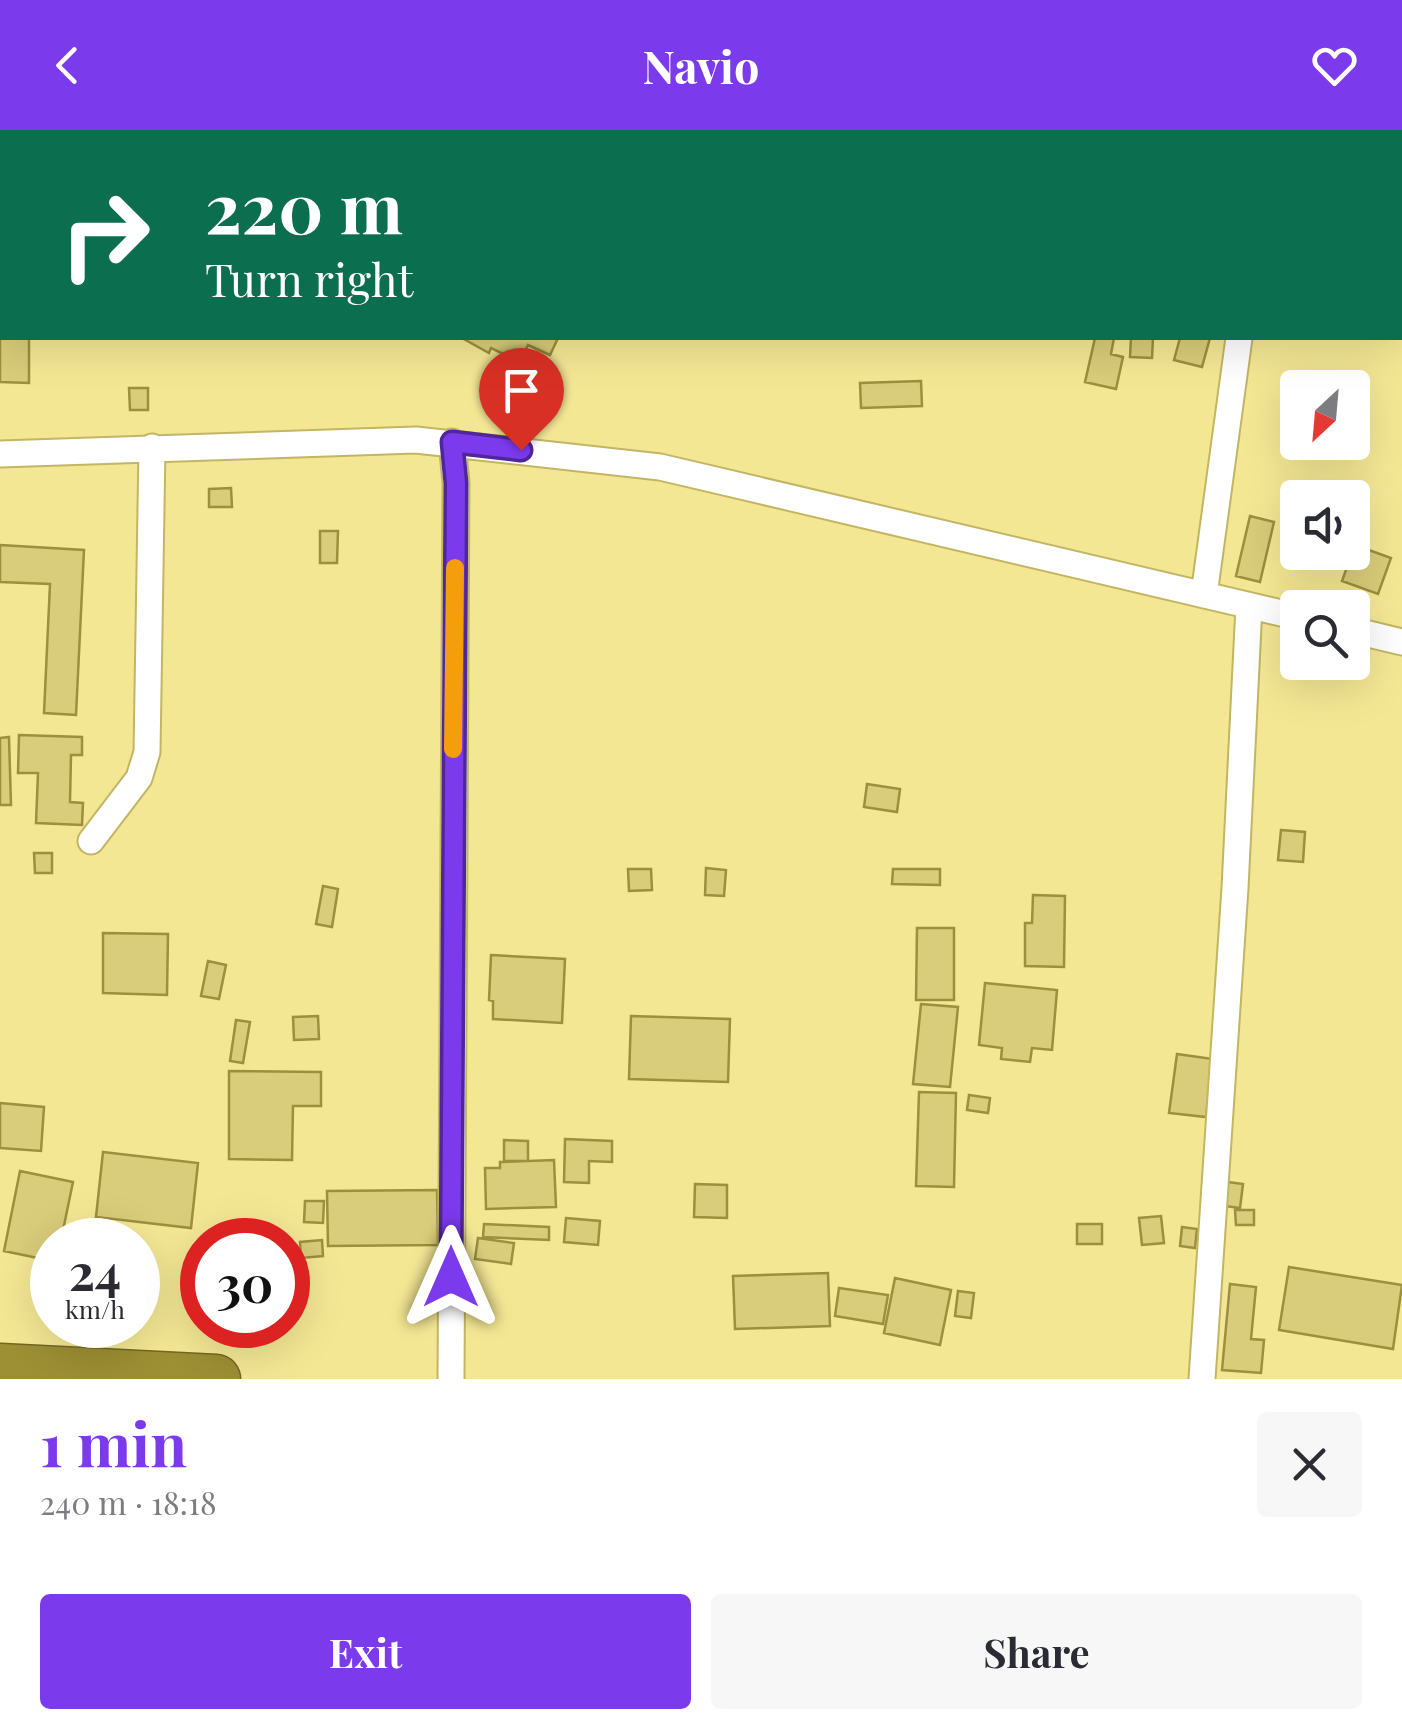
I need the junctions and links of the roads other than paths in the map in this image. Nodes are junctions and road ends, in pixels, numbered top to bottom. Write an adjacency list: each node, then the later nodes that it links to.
1 (1239, 340): 5 (street)
2 (452, 442): 3 (street); 5 (street); 13 (street)
3 (152, 447): 4 (street); 10 (street)
4 (0, 454)
5 (1204, 595): 6 (street)
6 (1249, 606): 7 (street); 14 (street)
7 (1280, 613)
8 (1370, 634): 9 (street)
9 (1402, 642)
10 (90, 840)
11 (0, 1368): 12 (highway)
12 (216, 1379)
13 (451, 1379)
14 (1202, 1379)

